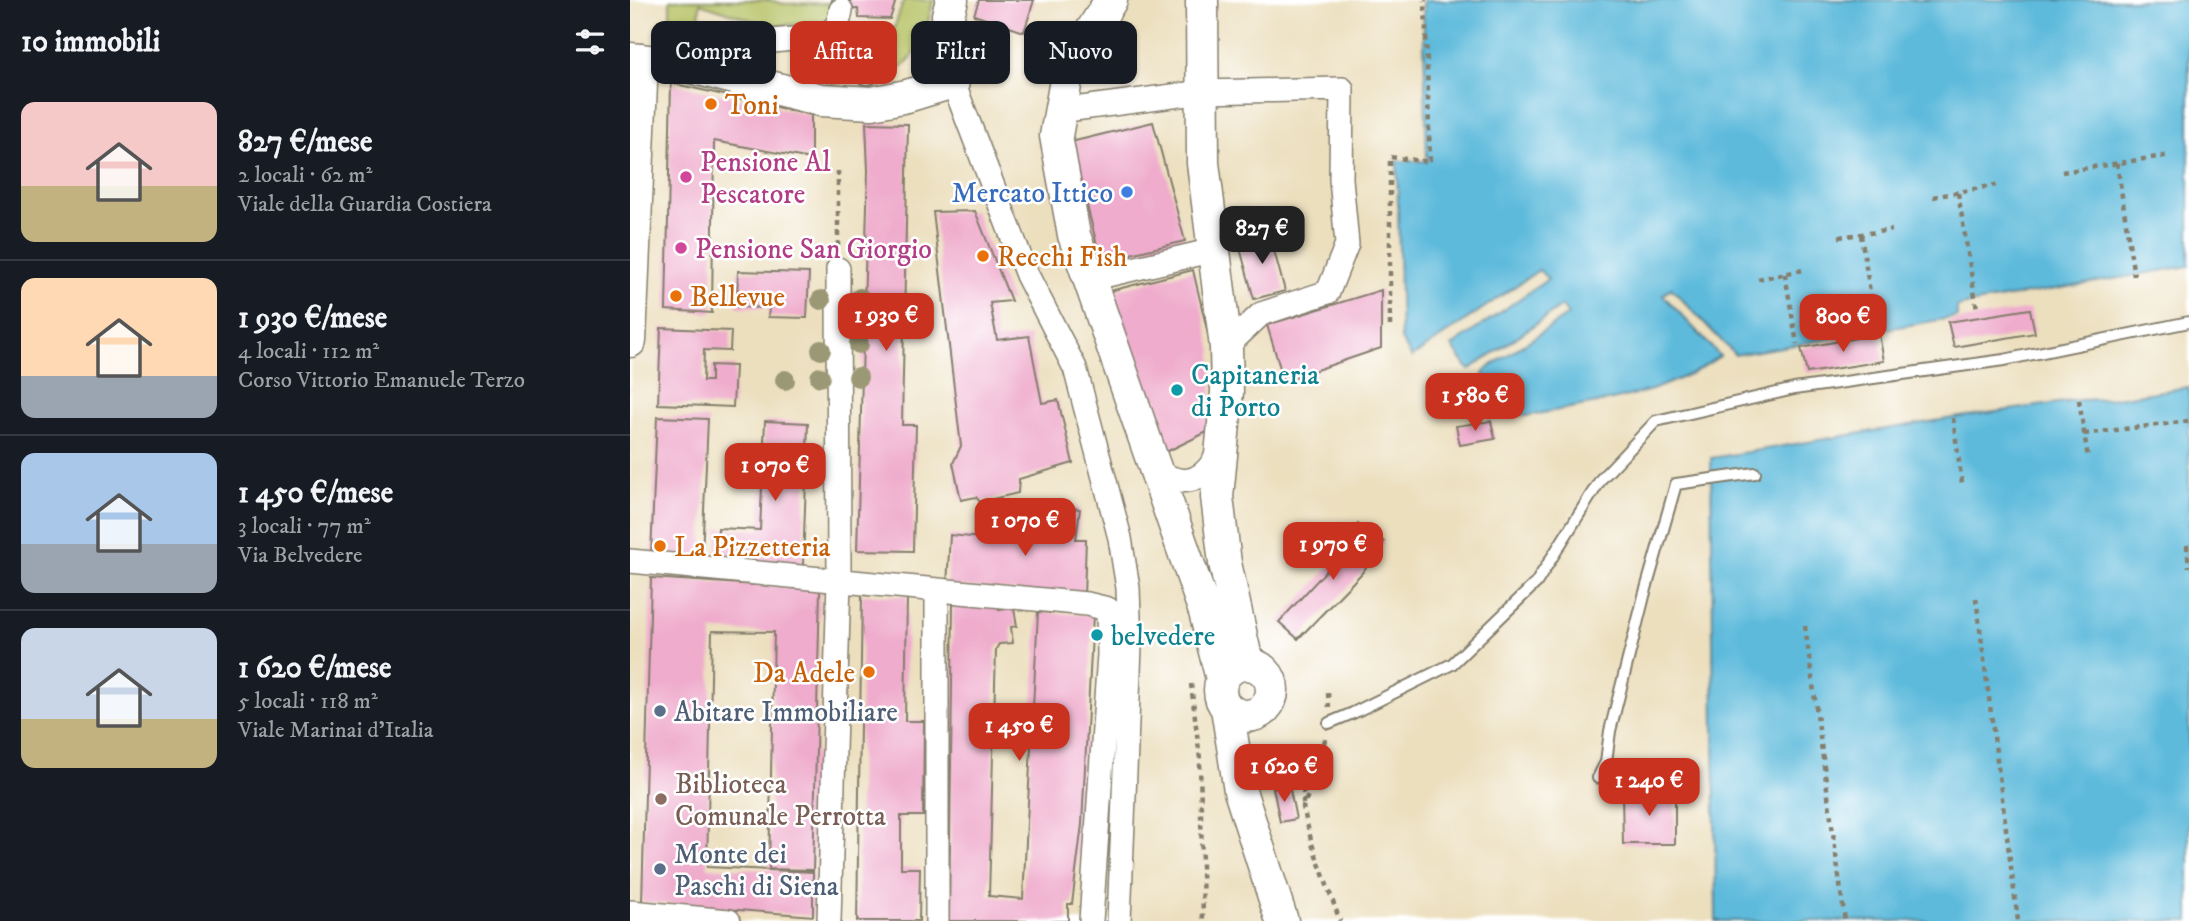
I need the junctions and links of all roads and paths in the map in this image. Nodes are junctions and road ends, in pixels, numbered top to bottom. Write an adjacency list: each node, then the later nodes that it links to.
1 (952, 0): 6 (main road)
2 (1111, 0): 13 (main road)
3 (1202, 0): 12 (main road)
4 (1425, 0): 34 (path)
5 (841, 10): 7 (street)
6 (948, 21)
7 (776, 41)
8 (636, 60): 31 (main road)
9 (758, 84): 10 (main road)
10 (946, 84)
11 (954, 84): 67 (street)
12 (1203, 92): 13 (street); 24 (main road); 38 (street)
13 (1059, 111): 29 (main road)
14 (2170, 156): 15 (path)
15 (2117, 163): 17 (path); 28 (path)
16 (838, 171): 25 (path)
17 (2062, 172)
18 (1996, 185): 19 (path)
19 (1958, 194): 20 (path); 32 (path)
20 (1933, 197)
21 (1892, 230): 22 (path)
22 (1861, 234): 23 (path); 35 (path)
23 (1839, 237)
24 (1214, 250): 29 (street); 38 (main road)
25 (838, 269): 51 (street)
26 (1803, 270): 27 (path)
27 (1785, 274): 30 (path); 37 (path)
28 (2134, 276)
29 (1090, 279): 45 (main road)
30 (1758, 279)
31 (631, 300): 36 (main road)
32 (1977, 309)
33 (2189, 322): 58 (lane)
34 (1390, 326)
35 (1876, 330)
36 (630, 341)
37 (1797, 344)
38 (1226, 347): 43 (main road)
39 (2079, 400): 42 (path)
40 (1953, 418): 47 (path)
41 (2189, 421): 42 (path)
42 (2084, 434): 44 (path)
43 (1223, 442): 45 (street); 56 (main road)
44 (2088, 458)
45 (1156, 469): 56 (main road)
46 (1755, 473): 60 (lane)
47 (1962, 483)
48 (2189, 547): 50 (path)
49 (630, 561): 51 (street)
50 (2189, 567)
51 (839, 580): 52 (street); 64 (street)
52 (937, 591): 65 (street); 66 (street)
53 (1976, 598): 72 (path)
54 (1805, 626): 71 (path)
55 (1190, 675): 68 (path)
56 (1238, 691): 69 (main road)
57 (1328, 693): 58 (path)
58 (1329, 723): 61 (path)
59 (1304, 777): 61 (path)
60 (1598, 778)
61 (1303, 807): 70 (path)
62 (630, 912): 63 (street)
63 (729, 921)
64 (829, 921)
65 (937, 921)
66 (1091, 921)
67 (1119, 921)
68 (1203, 921)
69 (1282, 921)
70 (1340, 921)
71 (1845, 921)
72 (2018, 921)

